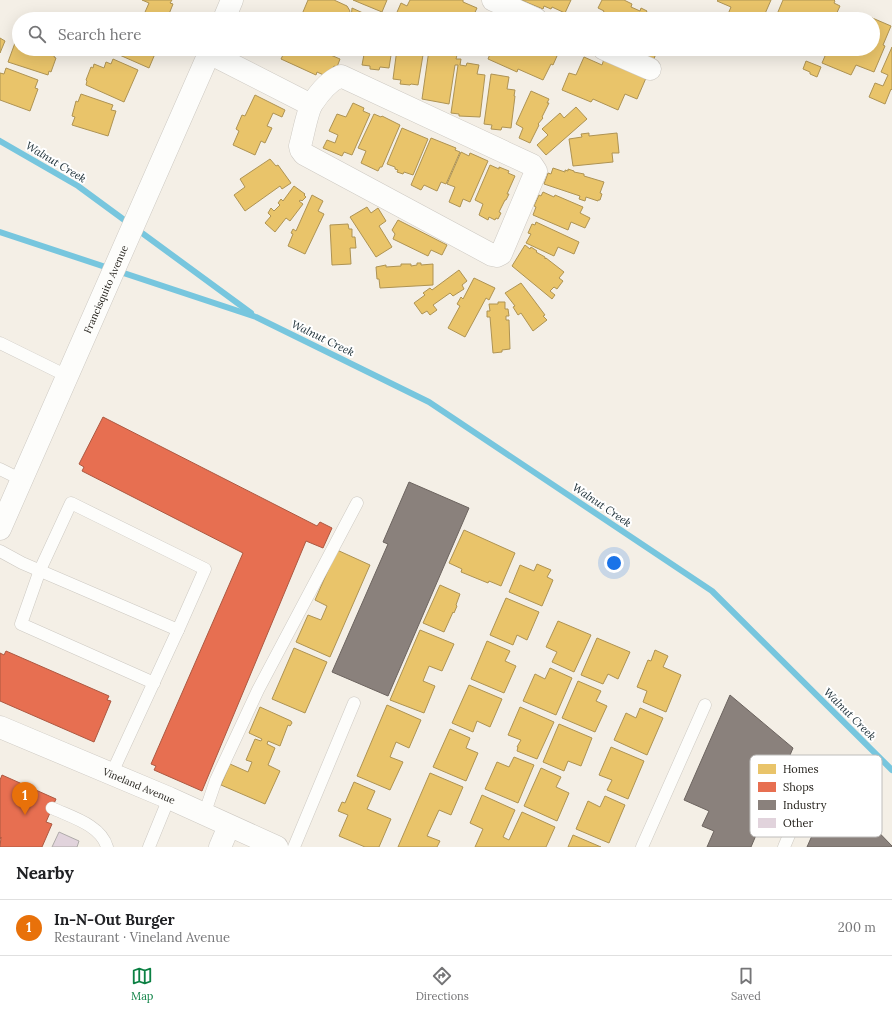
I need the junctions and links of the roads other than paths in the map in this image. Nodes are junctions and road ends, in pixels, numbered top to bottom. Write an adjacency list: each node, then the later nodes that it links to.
1 (232, 0): 3 (street)
2 (493, 0): 4 (street)
3 (227, 12)
4 (520, 12)
5 (208, 56): 11 (street, Francisquito Avenue)
6 (219, 56): 9 (street)
7 (620, 56): 8 (street)
8 (650, 69)
9 (311, 105): 9 (street)
10 (0, 343): 11 (lane)
11 (67, 376): 13 (street, Francisquito Avenue)
12 (0, 469): 13 (lane)
13 (22, 480): 15 (street, Francisquito Avenue)
14 (357, 503): 26 (lane)
15 (0, 530)
16 (0, 551): 17 (lane)
17 (40, 570): 18 (lane); 18 (lane); 19 (lane)
18 (178, 630): 19 (lane)
19 (154, 683): 23 (lane)
20 (354, 703): 33 (lane)
21 (704, 705): 34 (lane)
22 (0, 727): 23 (street, Vineland Avenue)
23 (111, 775): 24 (street, Vineland Avenue)
24 (169, 798): 26 (street, Vineland Avenue); 30 (lane)
25 (52, 808): 29 (lane)
26 (204, 815): 27 (street, Vineland Avenue)
27 (229, 826): 31 (street); 32 (street, Vineland Avenue)
28 (788, 837): 35 (lane)
29 (107, 847)
30 (149, 847)
31 (220, 847)
32 (277, 847)
33 (294, 847)
34 (642, 847)
35 (784, 847)

